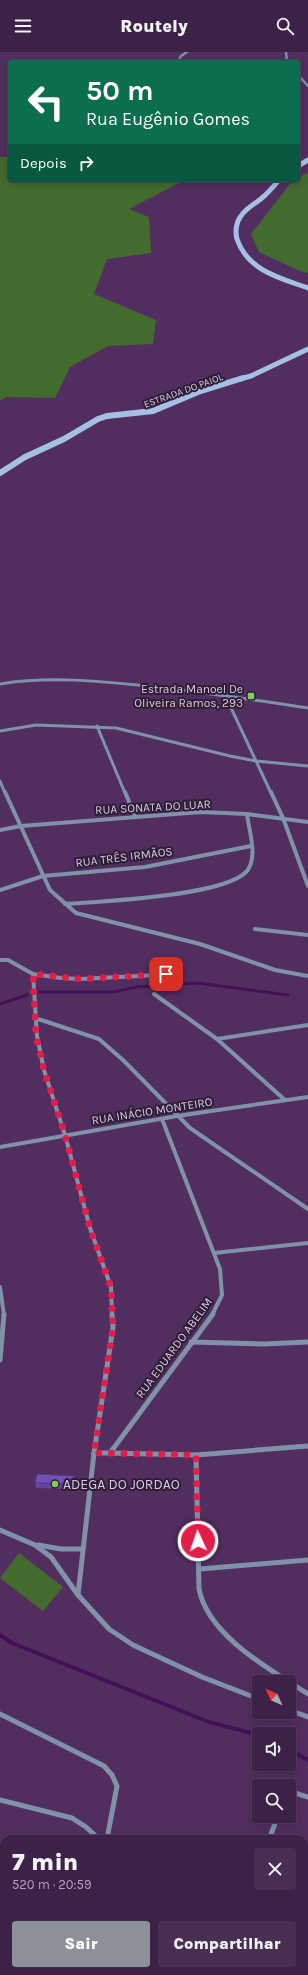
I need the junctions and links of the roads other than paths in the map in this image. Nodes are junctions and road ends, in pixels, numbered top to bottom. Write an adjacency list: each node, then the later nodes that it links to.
1 (187, 52): 2 (street)
2 (179, 60)
3 (300, 77): 4 (street)
4 (308, 86)
5 (277, 182): 6 (street)
6 (308, 288)
7 (308, 349): 8 (street, ESTRADA DO PAIOL)
8 (0, 473)
9 (0, 684): 10 (street)
10 (225, 695): 11 (street); 14 (street)
11 (308, 708)
12 (97, 726): 13 (street); 14 (street); 19 (street)
13 (0, 731)
14 (256, 761): 15 (street); 20 (street)
15 (308, 766)
16 (0, 781): 17 (street)
17 (2, 788): 22 (street)
18 (247, 814): 19 (street, RUA SONATA DO LUAR); 20 (street, RUA SONATA DO LUAR); 24 (street)
19 (134, 816): 22 (street, RUA SONATA DO LUAR)
20 (283, 818): 21 (street, RUA SONATA DO LUAR); 26 (street)
21 (308, 822)
22 (20, 826): 23 (street, RUA SONATA DO LUAR); 25 (street)
23 (0, 830)
24 (251, 846): 25 (street, RUA TRÊS IRMÃOS); 28 (street)
25 (43, 876): 27 (street, RUA TRÊS IRMÃOS); 28 (street)
26 (308, 886)
27 (0, 890)
28 (65, 904): 34 (street)
29 (255, 929): 30 (street)
30 (308, 935)
31 (0, 960): 32 (street)
32 (33, 974): 33 (street); 36 (street)
33 (177, 974)
34 (308, 976)
35 (154, 994): 38 (street)
36 (34, 1018): 41 (street); 43 (street)
37 (308, 1025): 38 (street)
38 (217, 1039): 40 (street)
39 (307, 1099): 40 (street, RUA INÁCIO MONTEIRO)
40 (285, 1100): 41 (street, RUA INÁCIO MONTEIRO)
41 (177, 1116): 42 (street, RUA INÁCIO MONTEIRO); 45 (street)
42 (162, 1119): 43 (street, RUA INÁCIO MONTEIRO); 47 (street, RUA EDUARDO ABELIM)
43 (65, 1135): 44 (street, RUA INÁCIO MONTEIRO); 53 (street)
44 (0, 1147)
45 (308, 1209)
46 (308, 1243): 47 (street)
47 (214, 1253): 49 (street, RUA EDUARDO ABELIM)
48 (0, 1287): 51 (street)
49 (191, 1342): 50 (street); 54 (street, RUA EDUARDO ABELIM)
50 (308, 1342)
51 (0, 1360)
52 (308, 1446): 55 (street)
53 (94, 1453): 54 (street); 58 (street)
54 (110, 1453): 55 (street)
55 (196, 1455): 60 (street)
56 (0, 1530): 57 (street)
57 (35, 1545): 58 (street); 61 (street)
58 (82, 1549): 61 (street)
59 (308, 1560): 60 (street)
60 (200, 1569): 62 (street)
61 (78, 1595): 63 (street)
62 (308, 1694)
63 (252, 1696)
64 (296, 1713): 66 (street)
65 (0, 1714): 72 (street)
66 (308, 1717)
67 (296, 1793): 68 (street)
68 (308, 1797)
69 (0, 1800): 71 (street)
70 (275, 1823): 73 (street)
71 (95, 1835)
72 (108, 1835)
73 (271, 1835)

